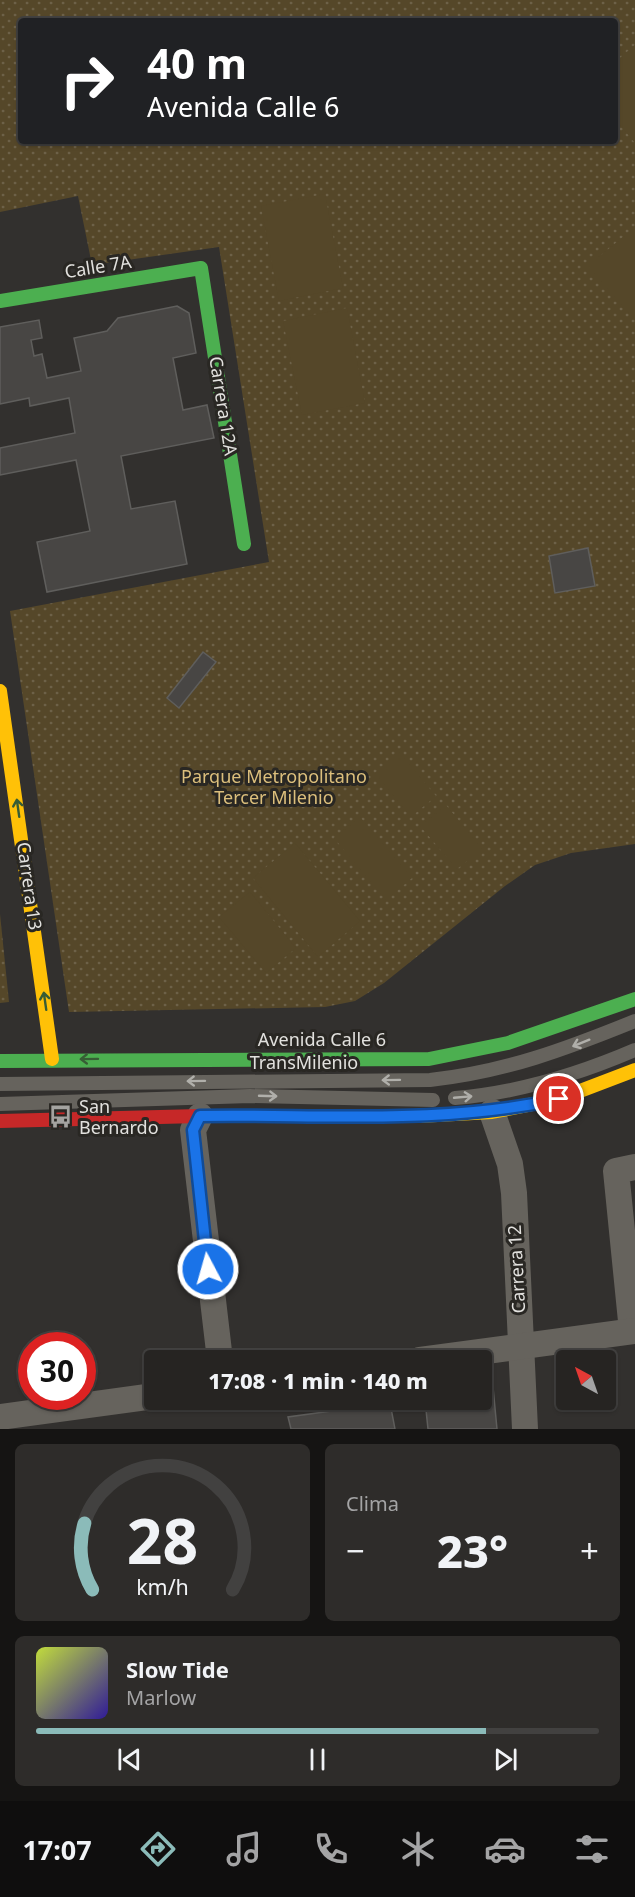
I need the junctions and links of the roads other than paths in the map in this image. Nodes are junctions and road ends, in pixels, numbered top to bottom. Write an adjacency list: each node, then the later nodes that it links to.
1 (201, 268): 2 (main road, Calle 7A); 3 (main road, Carrera 12A)
2 (0, 301)
3 (244, 544)
4 (1, 709): 8 (main road, Carrera 13, one-way to 4)
5 (635, 999): 8 (main road, Avenida Calle 6, one-way to 8)
6 (635, 1021): 11 (lane, TransMilenio, one-way to 11)
7 (635, 1050): 12 (lane, TransMilenio, one-way to 7)
8 (52, 1059): 9 (main road, Avenida Calle 6)
9 (0, 1061)
10 (635, 1070): 13 (main road)
11 (0, 1084)
12 (0, 1104)
13 (492, 1112): 14 (main road); 18 (street, Carrera 12)
14 (200, 1116): 15 (main road); 19 (street)
15 (0, 1121)
16 (626, 1169): 17 (street)
17 (634, 1331): 18 (street)
18 (521, 1347): 20 (street); 23 (street, Carrera 12)
19 (219, 1350)
20 (492, 1351)
21 (144, 1397): 22 (street)
22 (0, 1417)
23 (525, 1429)

